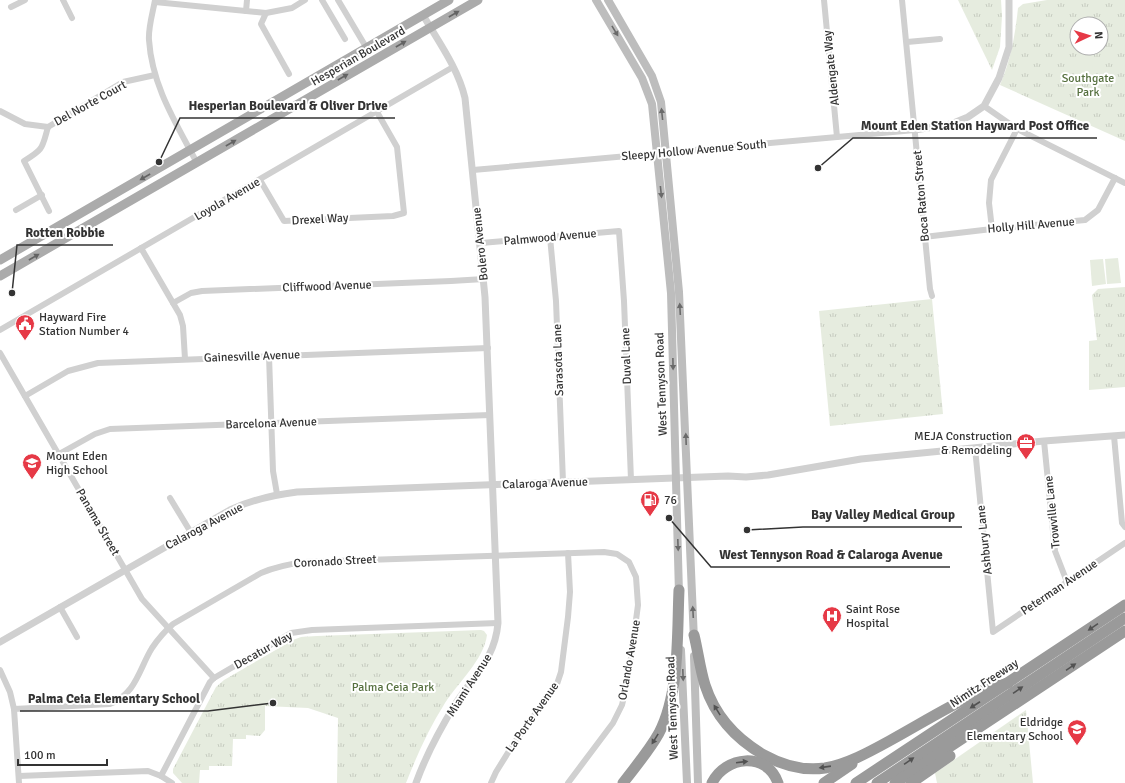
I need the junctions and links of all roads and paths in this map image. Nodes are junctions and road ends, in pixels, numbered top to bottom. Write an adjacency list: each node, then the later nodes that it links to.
1 (26, 0): 15 (street)
2 (63, 0): 19 (street)
3 (247, 0): 16 (street)
4 (305, 0): 17 (street)
5 (322, 0): 21 (street)
6 (338, 0): 24 (street)
7 (449, 0): 18 (main road, Hesperian Boulevard)
8 (478, 0): 20 (main road, Hesperian Boulevard, one-way to 8)
9 (596, 0): 36 (main road, West Tennyson Road, one-way to 36)
10 (608, 0): 36 (main road, West Tennyson Road, one-way to 10)
11 (824, 0): 34 (street, Aldengate Way)
12 (902, 0): 23 (street, Boca Raton Street)
13 (1009, 0): 28 (street)
14 (155, 1): 16 (street); 27 (street)
15 (12, 7)
16 (246, 11): 17 (street)
17 (266, 13): 26 (street)
18 (423, 14): 20 (street, Bolero Avenue); 24 (main road, Hesperian Boulevard)
19 (72, 18)
20 (430, 27): 25 (street, Bolero Avenue); 37 (main road, Hesperian Boulevard, one-way to 20)
21 (345, 39)
22 (940, 39): 23 (street)
23 (907, 42): 33 (street, Boca Raton Street)
24 (366, 47): 35 (main road, Hesperian Boulevard)
25 (453, 67): 30 (street, Loyola Avenue); 38 (street, Bolero Avenue)
26 (289, 74)
27 (155, 75): 31 (street, Del Norte Court); 35 (street)
28 (984, 106): 32 (street); 33 (street)
29 (0, 111): 31 (street)
30 (377, 112): 40 (street, Loyola Avenue); 40 (street, Drexel Way)
31 (48, 127): 42 (street)
32 (1017, 129): 39 (street); 45 (street)
33 (915, 130): 34 (street, Sleepy Hollow Avenue South); 47 (street, Boca Raton Street)
34 (837, 137): 36 (street, Sleepy Hollow Avenue South)
35 (191, 150): 37 (street); 51 (main road, Hesperian Boulevard, one-way to 51)
36 (662, 153): 38 (street, Sleepy Hollow Avenue South); 69 (main road, West Tennyson Road, one-way to 69); 70 (main road, West Tennyson Road, one-way to 36)
37 (198, 163): 52 (main road, Hesperian Boulevard, one-way to 37)
38 (473, 170): 49 (street, Bolero Avenue)
39 (1115, 178): 41 (street); 45 (street, Holly Hill Avenue)
40 (260, 180): 50 (street, Loyola Avenue)
41 (1125, 183)
42 (42, 195): 43 (street); 44 (street)
43 (16, 210)
44 (49, 211)
45 (992, 229): 47 (street, Holly Hill Avenue)
46 (619, 231): 48 (street, Palmwood Avenue); 71 (street, Duval Lane)
47 (924, 237): 54 (street, Boca Raton Street)
48 (550, 238): 49 (street, Palmwood Avenue); 72 (street, Sarasota Lane)
49 (480, 243): 53 (street, Bolero Avenue)
50 (141, 248): 55 (street); 56 (street, Loyola Avenue)
51 (0, 260)
52 (0, 276)
53 (484, 279): 55 (street, Cliffwood Avenue); 57 (street, Bolero Avenue)
54 (932, 296)
55 (173, 304): 60 (street)
56 (0, 330)
57 (488, 348): 59 (street, Gainesville Avenue); 62 (street, Bolero Avenue)
58 (0, 353): 61 (street, Panama Street)
59 (269, 356): 60 (street, Gainesville Avenue); 63 (street)
60 (185, 359): 61 (street, Gainesville Avenue)
61 (25, 396): 68 (street, Panama Street)
62 (490, 415): 63 (street, Barcelona Avenue); 73 (street, Bolero Avenue)
63 (271, 423): 68 (street, Barcelona Avenue); 74 (street)
64 (1125, 435): 65 (street, Calaroga Avenue)
65 (1114, 436): 66 (street, Calaroga Avenue); 76 (street)
66 (1044, 441): 67 (street, Calaroga Avenue); 83 (street, Trowville Lane)
67 (975, 448): 70 (street, Calaroga Avenue); 91 (street, Ashbury Lane)
68 (59, 454): 82 (street, Panama Street)
69 (676, 478): 70 (street, Calaroga Avenue); 71 (street, Calaroga Avenue); 84 (main road, West Tennyson Road, one-way to 84)
70 (687, 478): 92 (main road, West Tennyson Road, one-way to 70)
71 (631, 480): 72 (street, Calaroga Avenue)
72 (563, 482): 73 (street, Calaroga Avenue)
73 (493, 485): 74 (street, Calaroga Avenue); 81 (street, Miami Avenue)
74 (277, 494): 77 (street, Calaroga Avenue)
75 (170, 498): 77 (street)
76 (1125, 527)
77 (190, 532): 82 (street, Calaroga Avenue)
78 (1125, 543): 83 (street, Peterman Avenue)
79 (568, 553): 80 (street, Coronado Street); 81 (street, Coronado Street); 105 (street, La Porte Avenue)
80 (616, 554): 106 (street, Orlando Avenue)
81 (495, 555): 88 (street, Miami Avenue); 89 (street, Coronado Street)
82 (125, 570): 86 (street, Calaroga Avenue); 89 (street, Panama Street)
83 (1068, 582): 91 (street, Peterman Avenue)
84 (679, 590): 107 (highway, one-way to 107); 108 (main road, West Tennyson Road, one-way to 108)
85 (1125, 605): 97 (highway, Nimitz Freeway, one-way to 97)
86 (60, 607): 93 (street); 94 (street, Calaroga Avenue)
87 (1125, 618): 114 (highway, one-way to 87)
88 (498, 623): 96 (street, Decatur Way); 104 (street, Miami Avenue)
89 (168, 629): 96 (street, Panama Street); 98 (street, Coronado Street)
90 (1125, 631): 99 (highway, one-way to 90)
91 (993, 632)
92 (694, 635): 100 (highway, one-way to 92); 109 (main road, West Tennyson Road)
93 (77, 637)
94 (0, 642)
95 (0, 670): 98 (street)
96 (214, 678): 101 (street, Decatur Way)
97 (1008, 683): 100 (highway); 113 (highway, Nimitz Freeway, one-way to 113)
98 (14, 709): 102 (street)
99 (957, 743): 115 (highway); 116 (highway)
100 (874, 749): 112 (highway)
101 (162, 776): 102 (street); 103 (street)
102 (19, 780)
103 (172, 783)
104 (416, 783)
105 (491, 783)
106 (568, 783)
107 (623, 783)
108 (687, 783)
109 (698, 783)
110 (712, 783): 111 (highway, one-way to 111)
111 (778, 783)
112 (824, 783)
113 (856, 783)
114 (877, 783)
115 (895, 783)
116 (911, 783)

